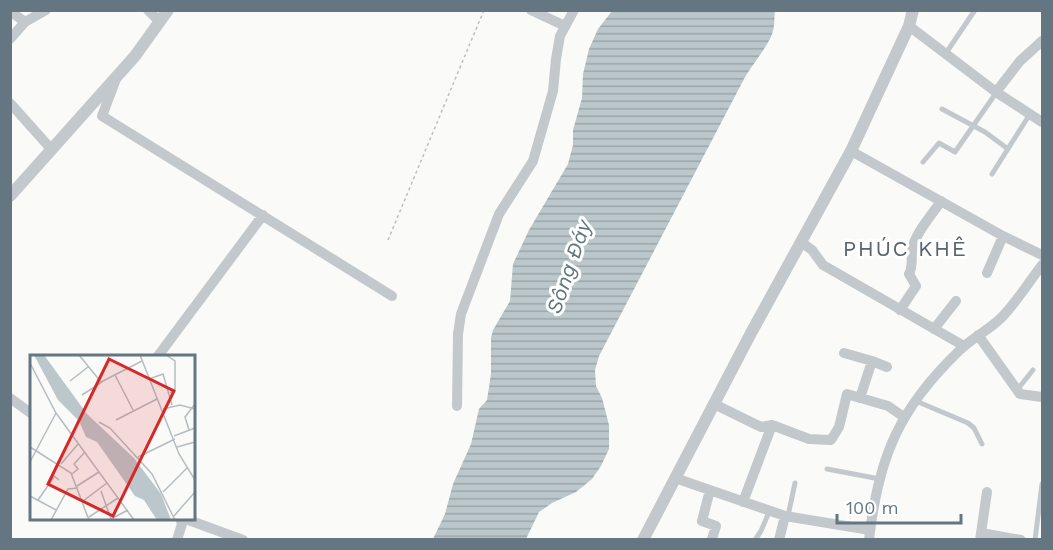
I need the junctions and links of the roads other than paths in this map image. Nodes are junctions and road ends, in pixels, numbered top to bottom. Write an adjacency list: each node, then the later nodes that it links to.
1 (46, 10): 10 (street)
2 (148, 10): 9 (street)
3 (168, 10): 9 (street)
4 (531, 10): 11 (street)
5 (574, 10): 11 (street)
6 (913, 10): 12 (street)
7 (975, 10): 15 (lane)
8 (10, 12): 10 (street)
9 (159, 21): 16 (street)
10 (25, 22): 13 (street)
11 (565, 26): 53 (street)
12 (909, 26): 15 (street); 25 (street)
13 (10, 39)
14 (1042, 41): 17 (street)
15 (946, 53): 17 (street)
16 (117, 76): 24 (street); 30 (street)
17 (996, 92): 20 (street); 22 (lane)
18 (10, 103): 24 (street)
19 (942, 109): 22 (lane)
20 (1029, 114): 21 (street); 23 (lane)
21 (1042, 122)
22 (973, 125): 23 (lane); 26 (lane)
23 (1008, 149): 27 (lane)
24 (52, 150): 28 (street)
25 (851, 151): 29 (street); 32 (street)
26 (923, 162)
27 (992, 174)
28 (10, 196)
29 (941, 201): 31 (street); 38 (street)
30 (263, 215): 36 (street); 43 (street)
31 (1003, 236): 33 (street); 35 (street)
32 (801, 242): 38 (street); 52 (street)
33 (1042, 255)
34 (1041, 269): 40 (street)
35 (987, 273)
36 (392, 296)
37 (956, 301): 39 (street)
38 (900, 310): 39 (street)
39 (934, 329): 41 (street)
40 (978, 335): 41 (street); 47 (street)
41 (964, 346): 51 (street)
42 (844, 352): 44 (street)
43 (159, 355)
44 (872, 361): 45 (street); 50 (street)
45 (887, 367)
46 (1033, 370): 47 (lane)
47 (1017, 390): 48 (street)
48 (1042, 397)
49 (10, 398): 54 (street)
50 (860, 398): 55 (street); 56 (street)
51 (916, 401): 55 (street); 57 (lane)
52 (714, 404): 56 (street); 59 (street)
53 (458, 406)
54 (30, 413)
55 (904, 417): 60 (street)
56 (772, 425): 65 (street)
57 (982, 444)
58 (827, 469): 60 (lane)
59 (675, 478): 63 (street); 75 (street)
60 (880, 478): 70 (street)
61 (795, 483): 67 (lane)
62 (1042, 484): 79 (lane)
63 (710, 490): 65 (street); 72 (street)
64 (987, 492): 71 (street)
65 (743, 502): 66 (street)
66 (769, 512): 67 (street); 76 (lane)
67 (787, 516): 70 (street); 77 (street)
68 (181, 520): 73 (street)
69 (184, 520): 74 (street)
70 (870, 535)
71 (980, 536): 78 (street)
72 (712, 539)
73 (177, 540)
74 (243, 540)
75 (643, 540)
76 (755, 540)
77 (779, 540)
78 (1021, 540)
79 (1035, 540)

